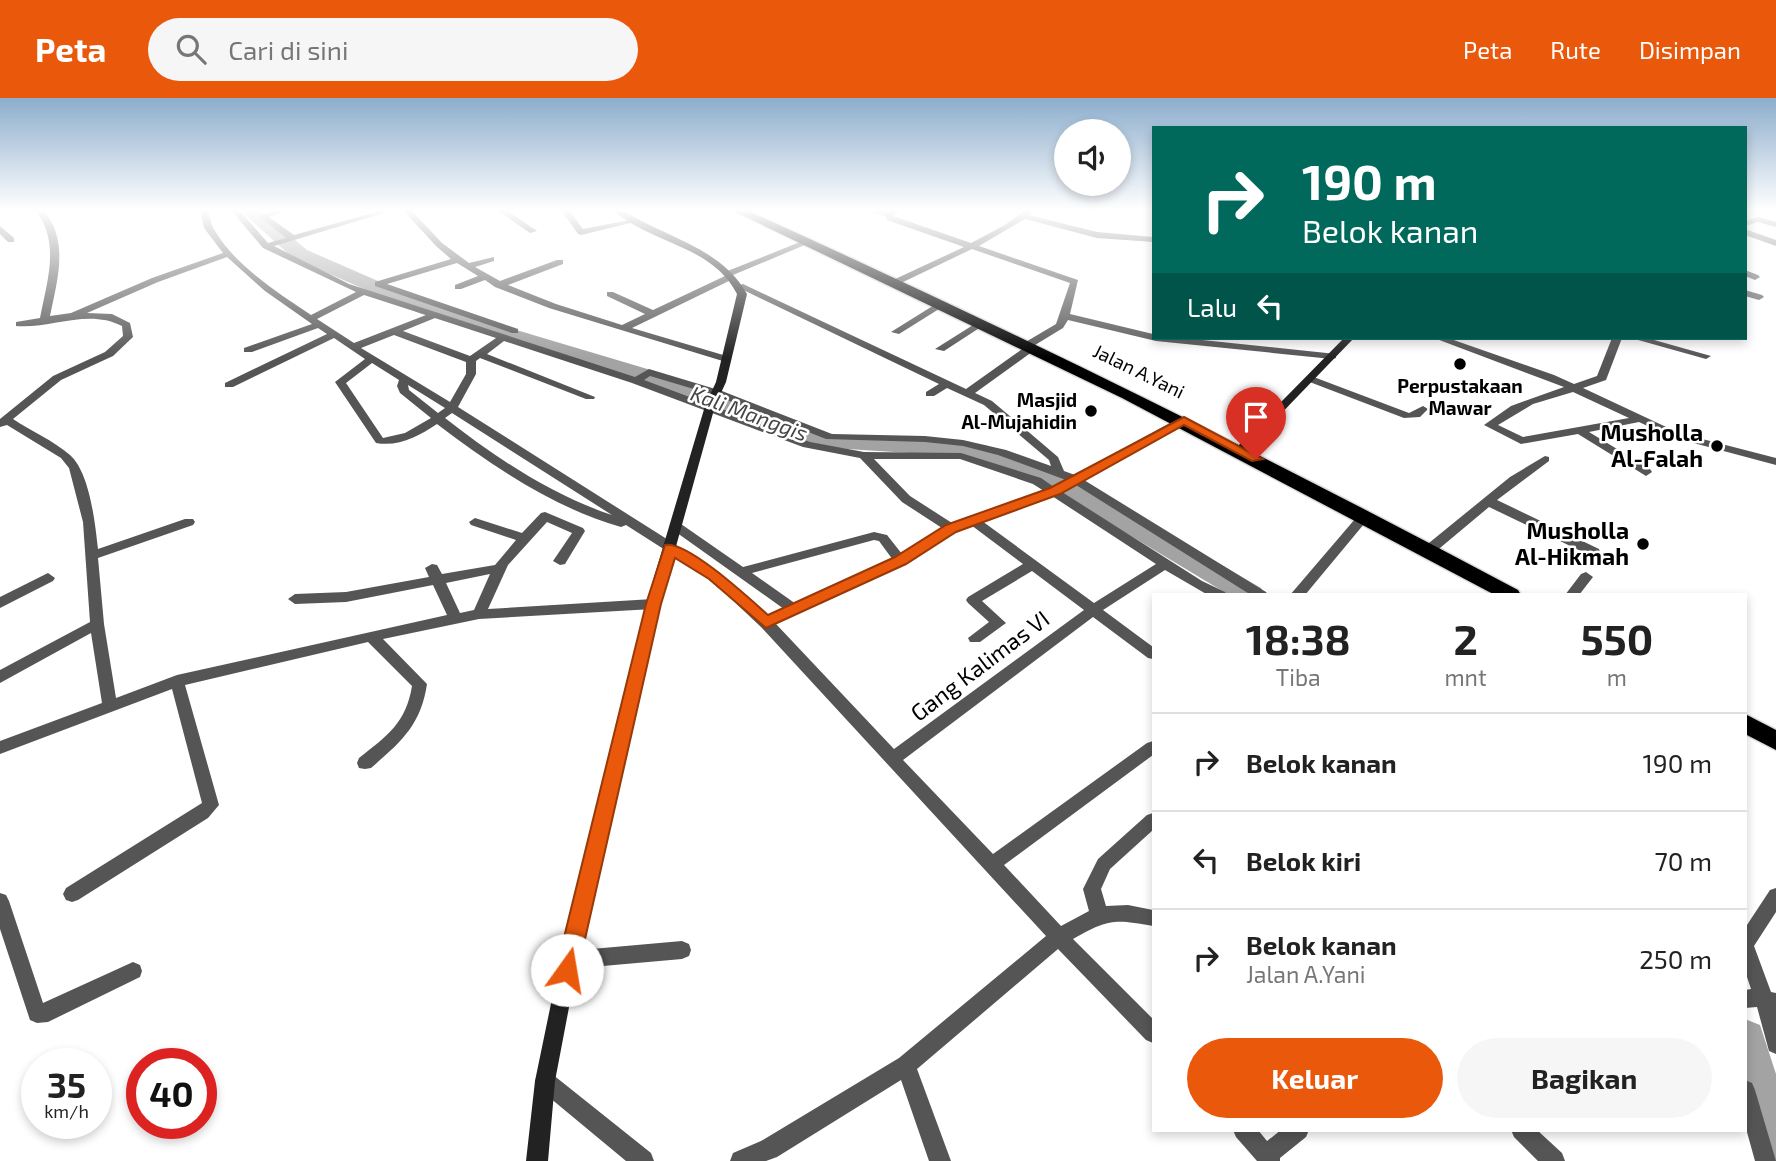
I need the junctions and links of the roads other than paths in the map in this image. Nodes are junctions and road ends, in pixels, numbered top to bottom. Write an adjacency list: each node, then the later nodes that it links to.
1 (52, 260): 29 (street)
2 (212, 260): 26 (street)
3 (234, 260): 30 (street)
4 (289, 260): 20 (street)
5 (459, 260): 12 (street)
6 (485, 260): 12 (street)
7 (708, 260): 14 (street)
8 (767, 260): 14 (street)
9 (847, 260): 16 (highway, Jalan A.Yani)
10 (941, 260): 16 (street)
11 (1012, 260): 28 (street)
12 (463, 262): 15 (street); 35 (street)
13 (560, 262): 17 (street)
14 (729, 276): 18 (street); 25 (street)
15 (482, 278): 17 (street); 19 (street)
16 (896, 282): 24 (highway, Jalan A.Yani)
17 (498, 285): 33 (street)
18 (740, 286): 53 (street); 57 (street)
19 (458, 287)
20 (363, 292): 27 (street); 30 (street)
21 (610, 294): 25 (street)
22 (1747, 294): 23 (street)
23 (1759, 297)
24 (942, 304): 31 (highway, Jalan A.Yani); 36 (street)
25 (654, 314): 33 (street)
26 (73, 316): 29 (street); 69 (street)
27 (433, 316): 34 (street); 39 (street)
28 (1065, 316): 38 (street); 45 (street)
29 (45, 319): 32 (street)
30 (316, 321): 37 (street); 48 (street)
31 (981, 323): 45 (highway, Jalan A.Yani); 47 (street)
32 (19, 324)
33 (623, 328): 53 (street)
34 (394, 331): 46 (street); 51 (street)
35 (515, 331)
36 (896, 332)
37 (335, 334): 46 (street); 58 (street)
38 (1152, 336)
39 (502, 339): 51 (street); 56 (street)
40 (1183, 340): 49 (street)
41 (1347, 340): 49 (street)
42 (1445, 340): 59 (street)
43 (1616, 340): 59 (street)
44 (1644, 340): 50 (street)
45 (1030, 346): 60 (street); 68 (highway, Jalan A.Yani)
46 (354, 347): 52 (street)
47 (940, 349)
48 (248, 351)
49 (1332, 356): 55 (street)
50 (1706, 356)
51 (474, 357): 62 (street); 64 (street)
52 (371, 359): 54 (street); 67 (street)
53 (726, 359): 63 (street)
54 (405, 379): 64 (street); 67 (street)
55 (1311, 379): 65 (street); 72 (street)
56 (636, 380): 63 (street); 63 (street)
57 (946, 384): 60 (street); 61 (street)
58 (229, 385)
59 (1576, 389): 66 (street); 70 (street)
60 (970, 391): 77 (street)
61 (930, 394)
62 (590, 397)
63 (714, 400): 71 (street); 73 (street); 85 (street)
64 (452, 408): 67 (street); 84 (street)
65 (1423, 409)
66 (1639, 419): 70 (street); 75 (street)
67 (436, 420): 84 (street)
68 (1184, 420): 72 (highway, Jalan A.Yani); 77 (street)
69 (4, 423): 91 (street)
70 (1582, 432): 76 (street)
71 (946, 448): 73 (street); 77 (street); 78 (street)
72 (1240, 450): 80 (highway, Jalan A.Yani)
73 (864, 455): 86 (street)
74 (1545, 459): 79 (street)
75 (1776, 462)
76 (1646, 472)
77 (1066, 476): 78 (street); 102 (street)
78 (1056, 490): 83 (street); 94 (street)
79 (1488, 501): 89 (street); 90 (street)
80 (1365, 515): 89 (highway, Jalan A.Yani); 103 (street)
81 (189, 522): 91 (street)
82 (475, 522): 87 (street)
83 (975, 522): 86 (street); 95 (street)
84 (637, 527): 88 (street)
85 (677, 527): 88 (street); 97 (street)
86 (951, 528): 93 (street)
87 (525, 538): 92 (street); 96 (street)
88 (670, 549): 108 (street); 113 (street)
89 (1429, 550): 104 (highway, Jalan A.Yani)
90 (1594, 552)
91 (92, 556): 114 (street)
92 (560, 561)
93 (901, 561): 97 (street); 109 (street)
94 (1165, 564): 101 (street); 110 (street, Gang Kalimas VI)
95 (1032, 565): 110 (street); 116 (street)
96 (500, 568): 98 (street); 111 (street)
97 (743, 571): 109 (street)
98 (434, 574): 106 (street); 112 (street)
99 (1586, 577): 105 (street)
100 (48, 579): 107 (street)
101 (1216, 593)
102 (1258, 593)
103 (1299, 593)
104 (1507, 593)
105 (1574, 593)
106 (295, 599)
107 (0, 603)
108 (653, 604): 111 (street); 138 (street)
109 (795, 610): 113 (street)
110 (1093, 610): 117 (street); 125 (street, Gang Kalimas VI)
111 (479, 614): 112 (street)
112 (456, 619): 115 (street)
113 (766, 623): 125 (street)
114 (97, 624): 118 (street); 120 (street)
115 (371, 636): 119 (street); 126 (street)
116 (975, 638)
117 (1152, 653)
118 (0, 677)
119 (177, 681): 120 (street); 129 (street)
120 (110, 706): 123 (street)
121 (1747, 724): 122 (highway)
122 (1776, 741)
123 (0, 748)
124 (1152, 748): 128 (street)
125 (894, 758): 128 (street)
126 (365, 763)
127 (1152, 821): 132 (street)
128 (992, 864): 134 (street)
129 (72, 894)
130 (1776, 895): 135 (street)
131 (0, 901): 139 (street)
132 (1099, 915): 133 (street); 134 (street)
133 (1152, 918)
134 (1059, 937): 141 (street); 143 (street)
135 (1747, 941)
136 (682, 950): 138 (street)
137 (1747, 951): 140 (street)
138 (569, 960): 144 (street)
139 (133, 971)
140 (1761, 999): 142 (street)
141 (1152, 1032)
142 (1776, 1044)
143 (906, 1065): 152 (street); 153 (street)
144 (545, 1081): 150 (street); 151 (street)
145 (1747, 1097): 155 (street)
146 (1245, 1132): 149 (street)
147 (1297, 1132): 149 (street)
148 (1523, 1132): 154 (street)
149 (1268, 1158)
150 (537, 1161)
151 (643, 1161)
152 (741, 1161)
153 (940, 1161)
154 (1554, 1161)
155 (1766, 1161)

